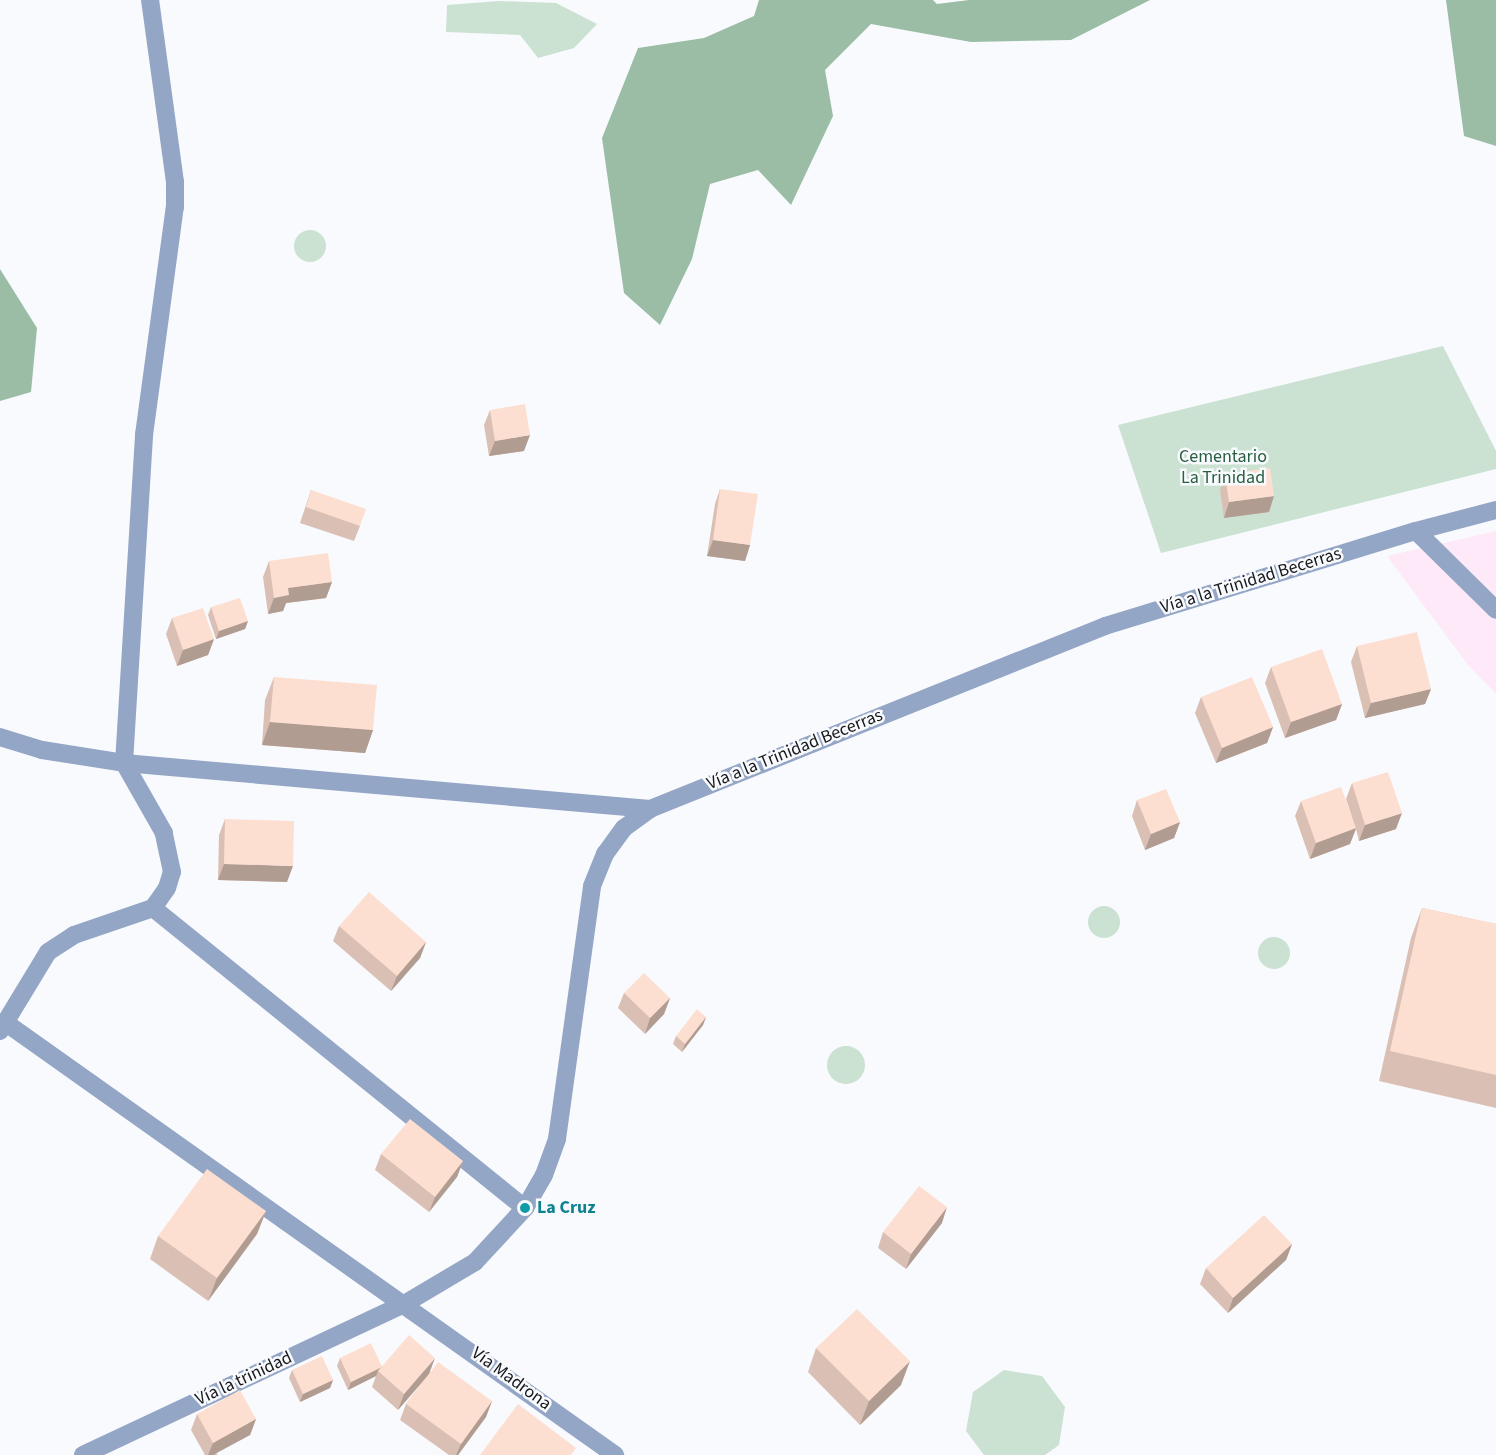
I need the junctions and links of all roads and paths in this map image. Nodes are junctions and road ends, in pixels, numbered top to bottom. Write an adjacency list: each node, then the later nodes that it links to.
1 (150, 0): 6 (street)
2 (1496, 510): 3 (street, Vía a la Trinidad Becerras)
3 (1416, 531): 4 (street); 7 (street, Vía a la Trinidad Becerras)
4 (1496, 610)
5 (0, 737): 6 (street)
6 (124, 763): 7 (street); 8 (street)
7 (650, 809): 10 (street, Vía a la Trinidad Becerras)
8 (153, 908): 9 (street); 10 (street)
9 (3, 1027): 11 (street, Vía Madrona)
10 (525, 1209): 11 (street, Vía a la Trinidad Becerras)
11 (406, 1303): 12 (street, Vía la trinidad); 13 (street, Vía Madrona)
12 (83, 1455)
13 (615, 1455)

